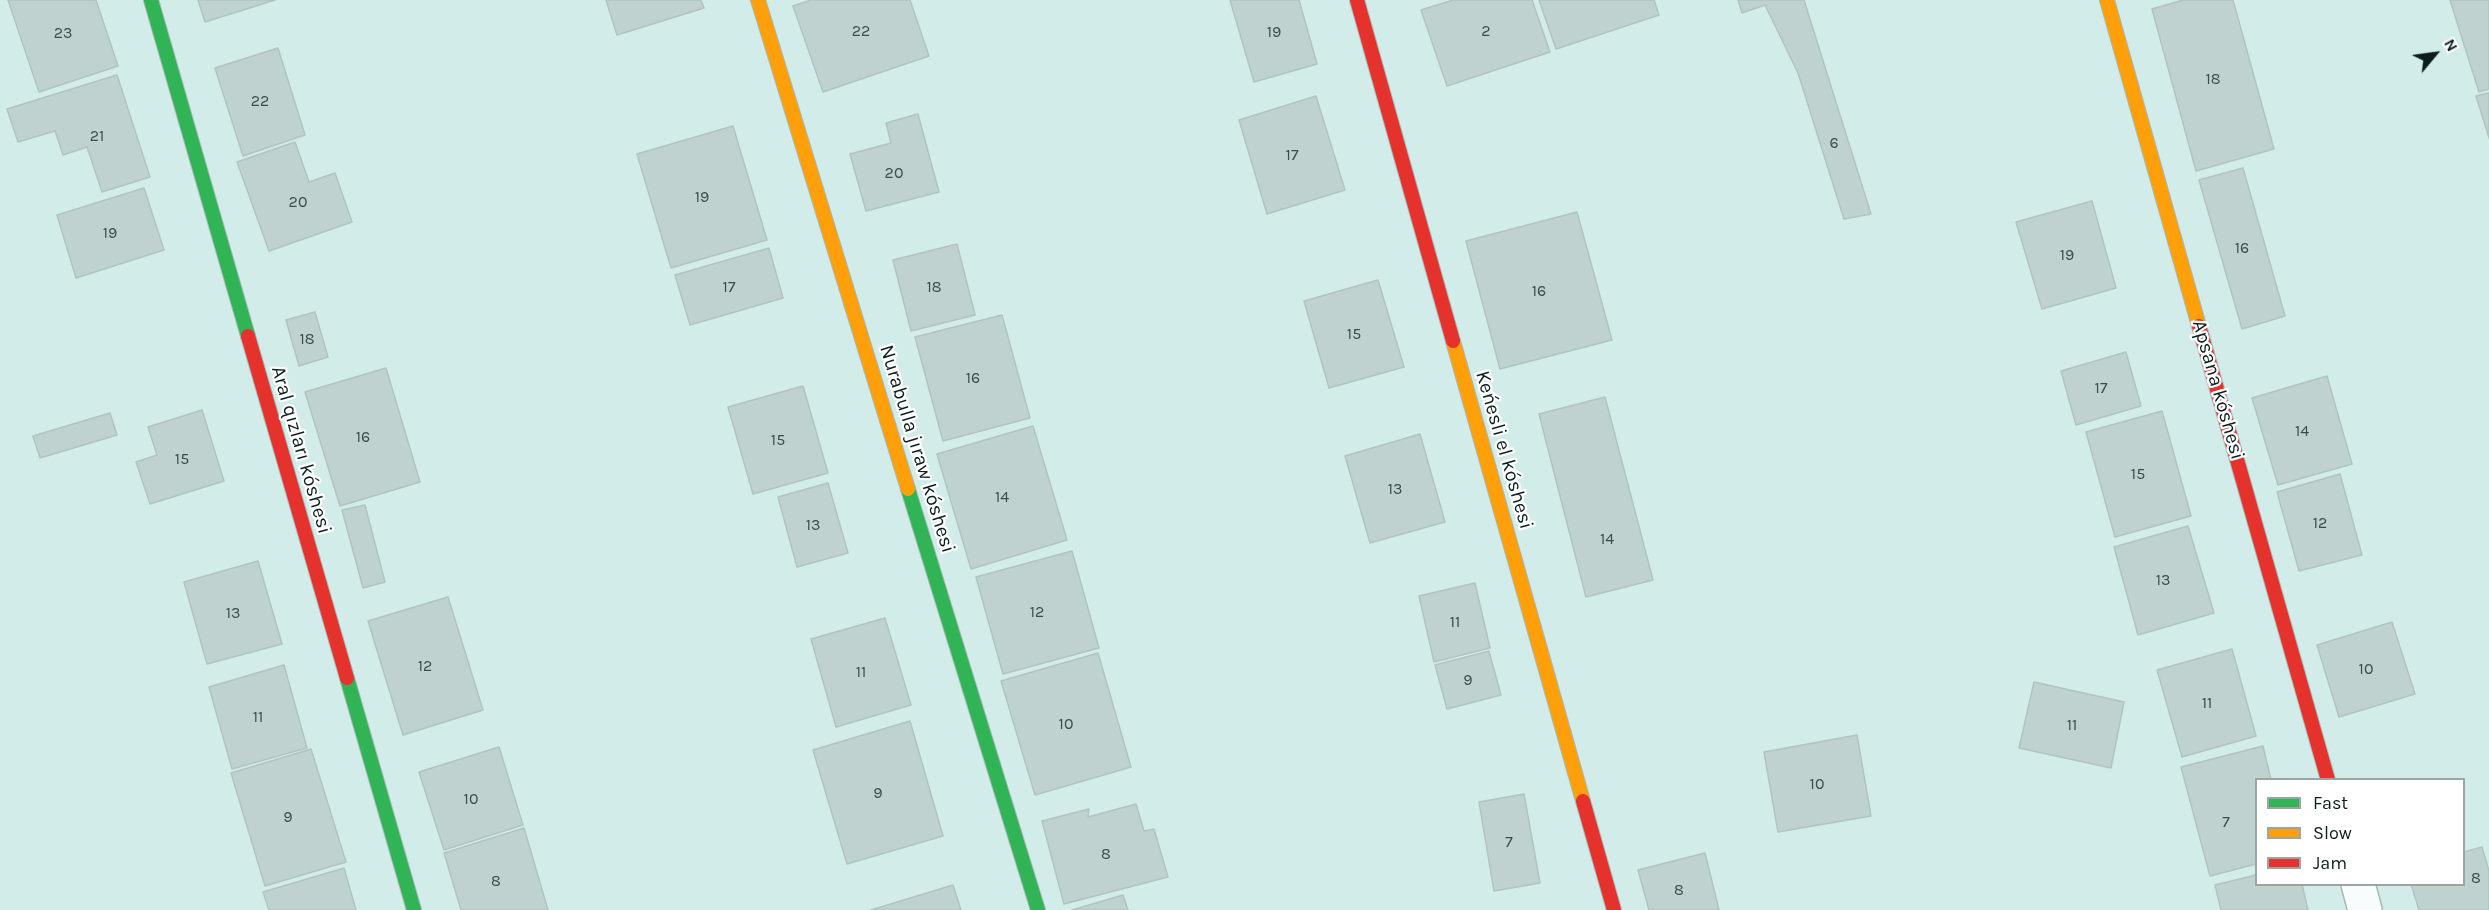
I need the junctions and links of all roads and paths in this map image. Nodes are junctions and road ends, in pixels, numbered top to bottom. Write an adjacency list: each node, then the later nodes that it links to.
1 (151, 0): 7 (street, Aral qızları kóshesi)
2 (758, 0): 8 (street, Nurabulla jıraw kóshesi)
3 (1357, 0): 9 (street, Keńesli el kóshesi)
4 (2107, 0): 5 (street, Apsana kóshesi)
5 (2327, 778)
6 (2358, 886): 10 (street)
7 (414, 910)
8 (1038, 910)
9 (1614, 910)
10 (2365, 910)

